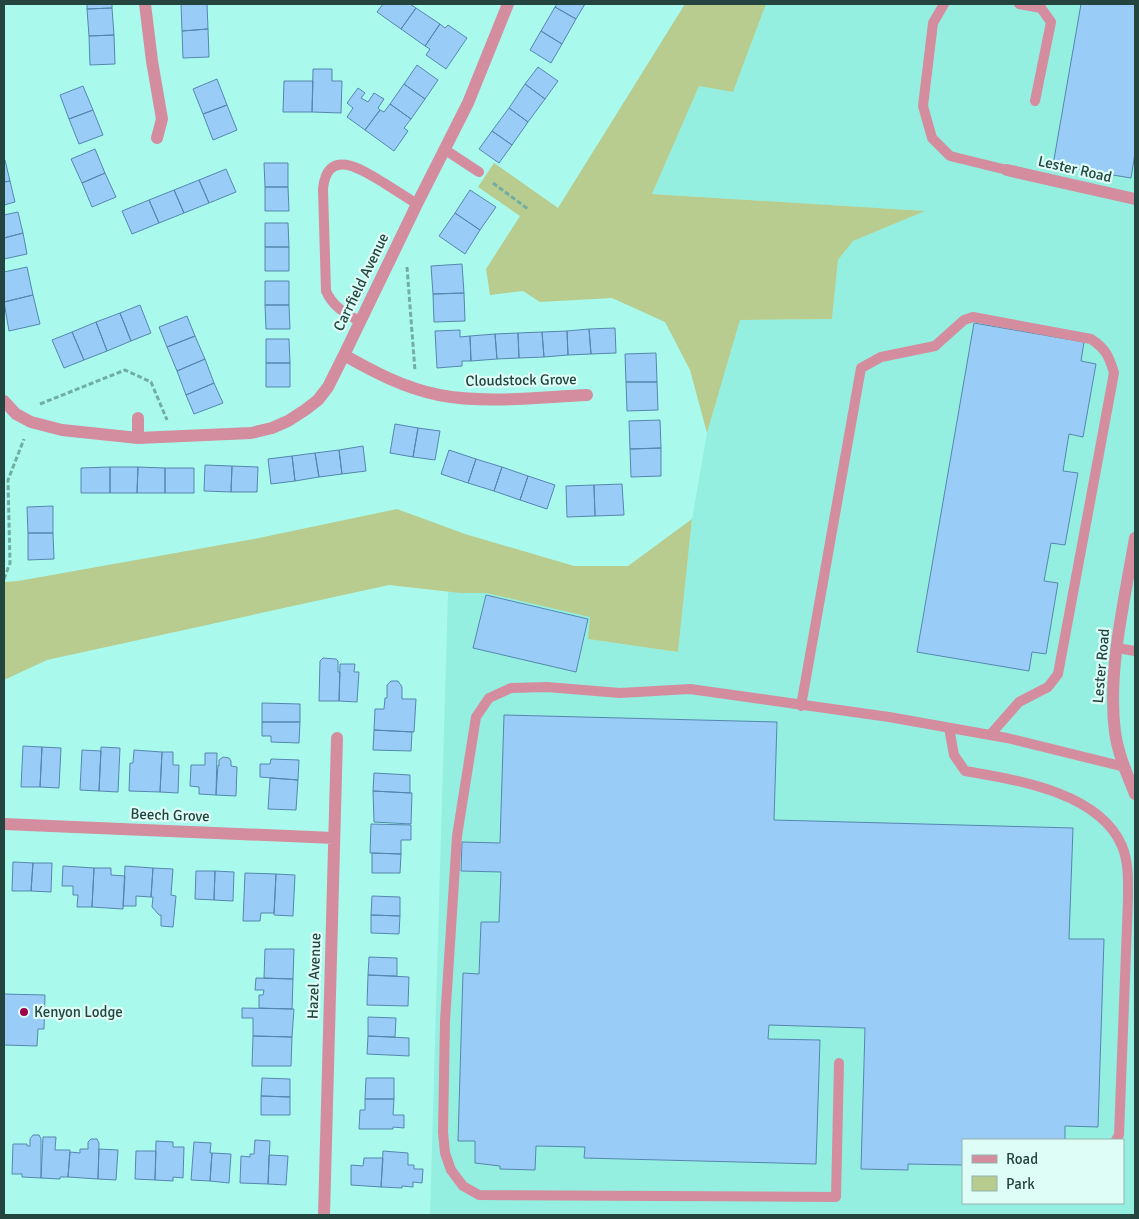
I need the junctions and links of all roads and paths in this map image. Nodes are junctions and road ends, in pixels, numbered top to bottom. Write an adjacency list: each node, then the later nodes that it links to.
1 (146, 4): 6 (street)
2 (508, 4): 7 (street, Carrfield Avenue)
3 (944, 4): 8 (lane)
4 (1019, 4): 5 (lane)
5 (1035, 101)
6 (157, 138)
7 (444, 149): 9 (lane); 11 (street, Carrfield Avenue)
8 (1008, 170): 10 (street, Lester Road)
9 (479, 172): 12 (path)
10 (1135, 199)
11 (417, 204): 13 (street, Carrfield Avenue); 14 (lane)
12 (528, 209)
13 (394, 251): 14 (street, Carrfield Avenue); 16 (path)
14 (359, 322): 15 (street, Carrfield Avenue)
15 (344, 355): 16 (street, Cloudstock Grove); 22 (street, Carrfield Avenue)
16 (416, 388): 17 (street, Cloudstock Grove)
17 (587, 395)
18 (4, 401): 19 (street, Carrfield Avenue)
19 (16, 414): 21 (street, Carrfield Avenue); 22 (path)
20 (138, 418): 23 (street)
21 (31, 422): 23 (street, Carrfield Avenue); 25 (path)
22 (174, 436): 23 (street, Carrfield Avenue)
23 (138, 438)
24 (1135, 538): 26 (street, Lester Road)
25 (4, 579)
26 (1117, 648): 27 (lane); 32 (street, Lester Road)
27 (1135, 651)
28 (801, 706): 29 (lane); 30 (lane); 36 (lane)
29 (949, 728): 30 (lane); 37 (lane)
30 (990, 735): 32 (lane)
31 (337, 738): 35 (street, Hazel Avenue)
32 (1124, 767): 33 (street, Lester Road)
33 (1135, 794)
34 (4, 824): 35 (street, Beech Grove)
35 (334, 838): 38 (street, Hazel Avenue)
36 (839, 1063)
37 (1117, 1139)
38 (324, 1215)

